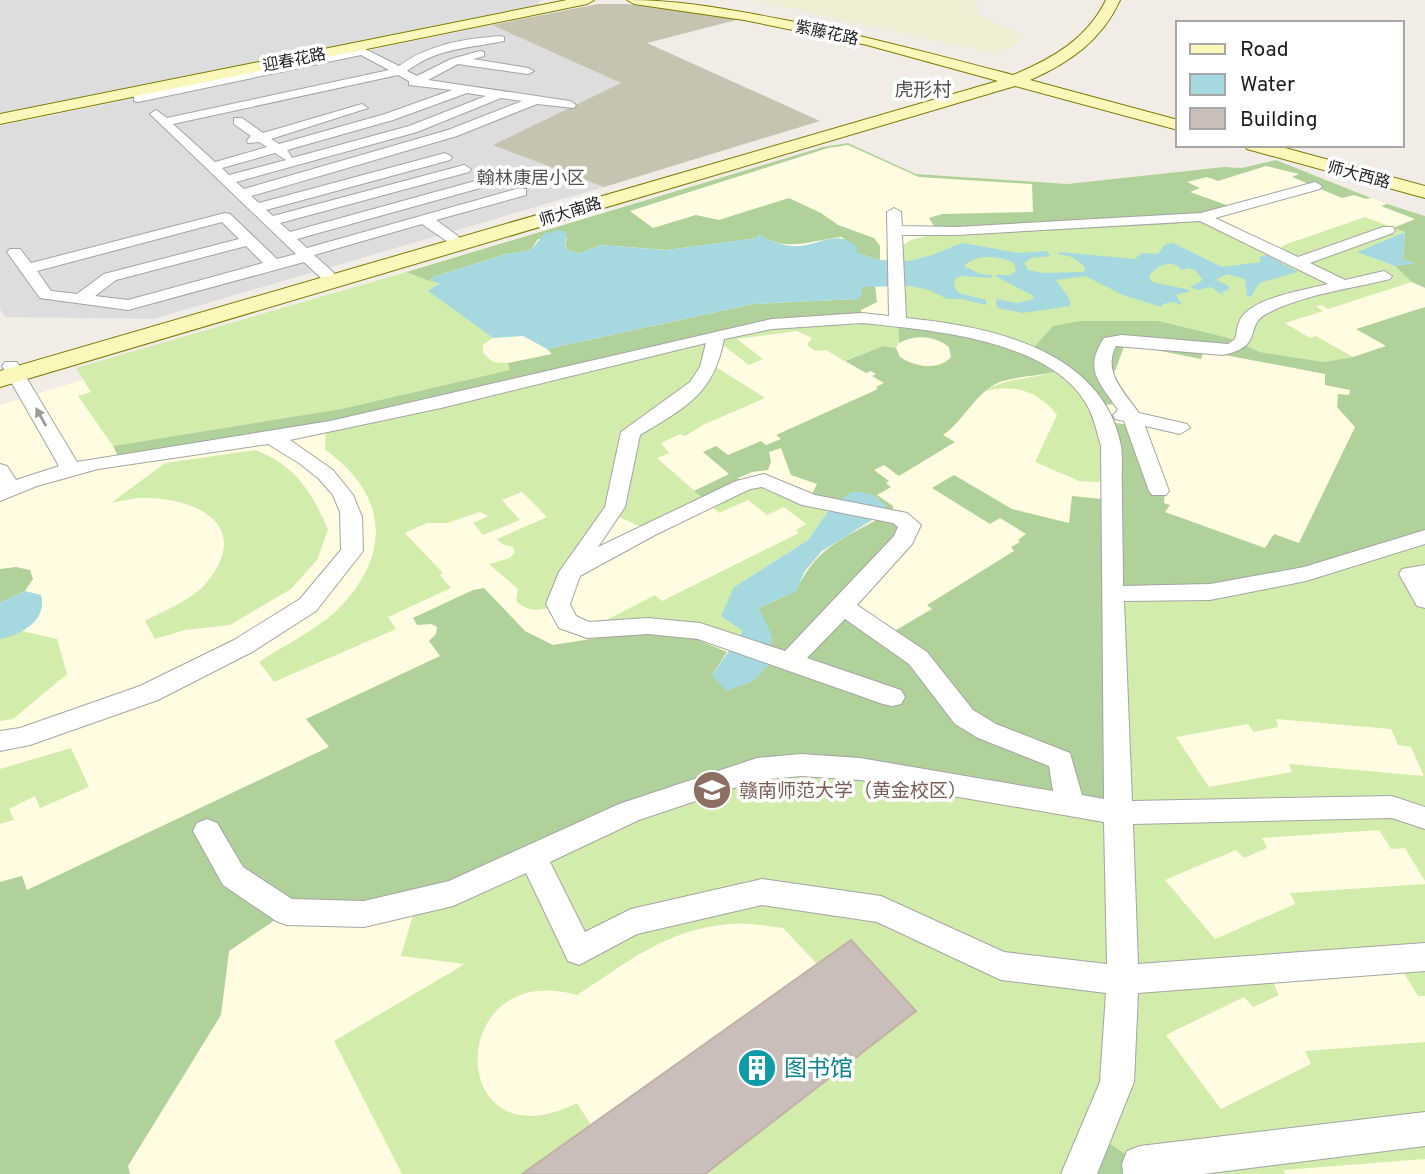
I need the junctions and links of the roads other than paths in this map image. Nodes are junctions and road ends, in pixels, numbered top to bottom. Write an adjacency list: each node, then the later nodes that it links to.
1 (587, 0): 29 (main road, 迎春花路)
2 (634, 0): 15 (main road, 紫藤花路)
3 (650, 0): 15 (main road, 紫藤花路)
4 (1103, 0): 15 (main road, 师大南路)
5 (1114, 0): 15 (main road, 师大南路)
6 (500, 39): 12 (street)
7 (510, 49): 9 (street)
8 (380, 61): 10 (street); 12 (street); 13 (street)
9 (455, 61): 11 (street); 16 (street)
10 (357, 66)
11 (492, 66): 17 (street); 18 (street)
12 (400, 71): 16 (street); 20 (street)
13 (251, 75): 19 (street); 31 (street)
14 (309, 76): 20 (street)
15 (1013, 77): 30 (main road); 70 (main road, 师大南路); 88 (main road, 师大南路)
16 (419, 82): 18 (street); 21 (street)
17 (510, 83)
18 (468, 84): 23 (street); 28 (street)
19 (265, 85)
20 (325, 87): 25 (street); 27 (street)
21 (393, 88)
22 (229, 93): 25 (street)
23 (501, 94): 24 (street); 32 (street)
24 (536, 100): 26 (street); 35 (street)
25 (244, 105): 31 (street); 34 (street)
26 (570, 105)
27 (362, 108): 28 (street); 34 (street)
28 (388, 117): 32 (street); 33 (street)
29 (0, 119)
30 (1176, 121)
31 (164, 122): 44 (street)
32 (413, 129): 35 (street); 37 (street)
33 (340, 132): 37 (street); 40 (street)
34 (262, 138): 36 (street); 40 (street)
35 (436, 140): 41 (street)
36 (237, 144)
37 (357, 144): 41 (street); 43 (street)
38 (1261, 147): 53 (main road, 师大西路)
39 (1278, 147): 53 (main road, 师大西路)
40 (278, 150): 43 (street); 44 (street)
41 (374, 156): 47 (street)
42 (445, 157): 46 (street)
43 (294, 162): 47 (street); 48 (street)
44 (212, 167): 48 (street)
45 (464, 169): 50 (street)
46 (396, 170): 50 (street); 52 (street)
47 (309, 173): 52 (street); 55 (street)
48 (226, 180): 55 (street)
49 (486, 182): 56 (street)
50 (413, 183): 57 (street)
51 (1315, 186): 62 (street)
52 (327, 187): 57 (street); 58 (street)
53 (1425, 189)
54 (521, 192): 59 (street)
55 (242, 194): 58 (street)
56 (437, 195): 59 (street); 61 (street)
57 (345, 201): 61 (street); 64 (street)
58 (256, 208): 64 (street)
59 (458, 209): 63 (street)
60 (894, 212): 66 (street)
61 (364, 215): 65 (street); 69 (street)
62 (1202, 217): 66 (street); 77 (street)
63 (424, 219): 65 (street); 70 (street)
64 (270, 221): 69 (street)
65 (383, 230): 75 (street)
66 (894, 230): 73 (street)
67 (1388, 230): 77 (street)
68 (153, 236): 71 (street); 72 (street); 76 (street)
69 (287, 237): 75 (street)
70 (453, 239): 81 (main road, 师大南路)
71 (247, 241): 76 (street); 78 (street)
72 (106, 249): 79 (street); 80 (street)
73 (895, 250): 84 (street)
74 (15, 252): 79 (street)
75 (306, 254): 78 (street); 81 (street)
76 (177, 260): 80 (street)
77 (1296, 263): 83 (street)
78 (274, 265): 85 (street)
79 (28, 269): 85 (street)
80 (125, 274): 85 (street)
81 (327, 275): 88 (main road, 师大南路)
82 (1384, 276): 83 (street)
83 (1343, 285): 90 (street)
84 (897, 296): 86 (street)
85 (81, 299)
86 (898, 320): 87 (street); 89 (street)
87 (716, 335): 92 (street); 97 (street)
88 (7, 372): 93 (street, one-way to 88)
89 (1098, 410): 90 (street); 99 (street)
90 (1132, 417): 91 (street); 95 (street)
91 (1180, 428)
92 (272, 438): 93 (street); 104 (street)
93 (71, 470): 94 (street)
94 (4, 485)
95 (1159, 491)
96 (1425, 537): 99 (street)
97 (570, 572): 101 (street); 102 (street)
98 (1425, 572): 100 (street)
99 (1112, 594): 106 (street)
100 (1425, 600)
101 (843, 606): 102 (street); 105 (street)
102 (788, 663): 103 (street)
103 (892, 697)
104 (0, 741)
105 (1070, 805): 106 (street); 109 (street)
106 (1120, 813): 107 (street); 111 (street)
107 (1425, 818)
108 (207, 831): 109 (street)
109 (532, 856): 111 (street)
110 (1425, 957): 111 (street)
111 (1123, 980): 113 (street)
112 (1425, 1129): 114 (street)
113 (1079, 1174)
114 (1141, 1174)

